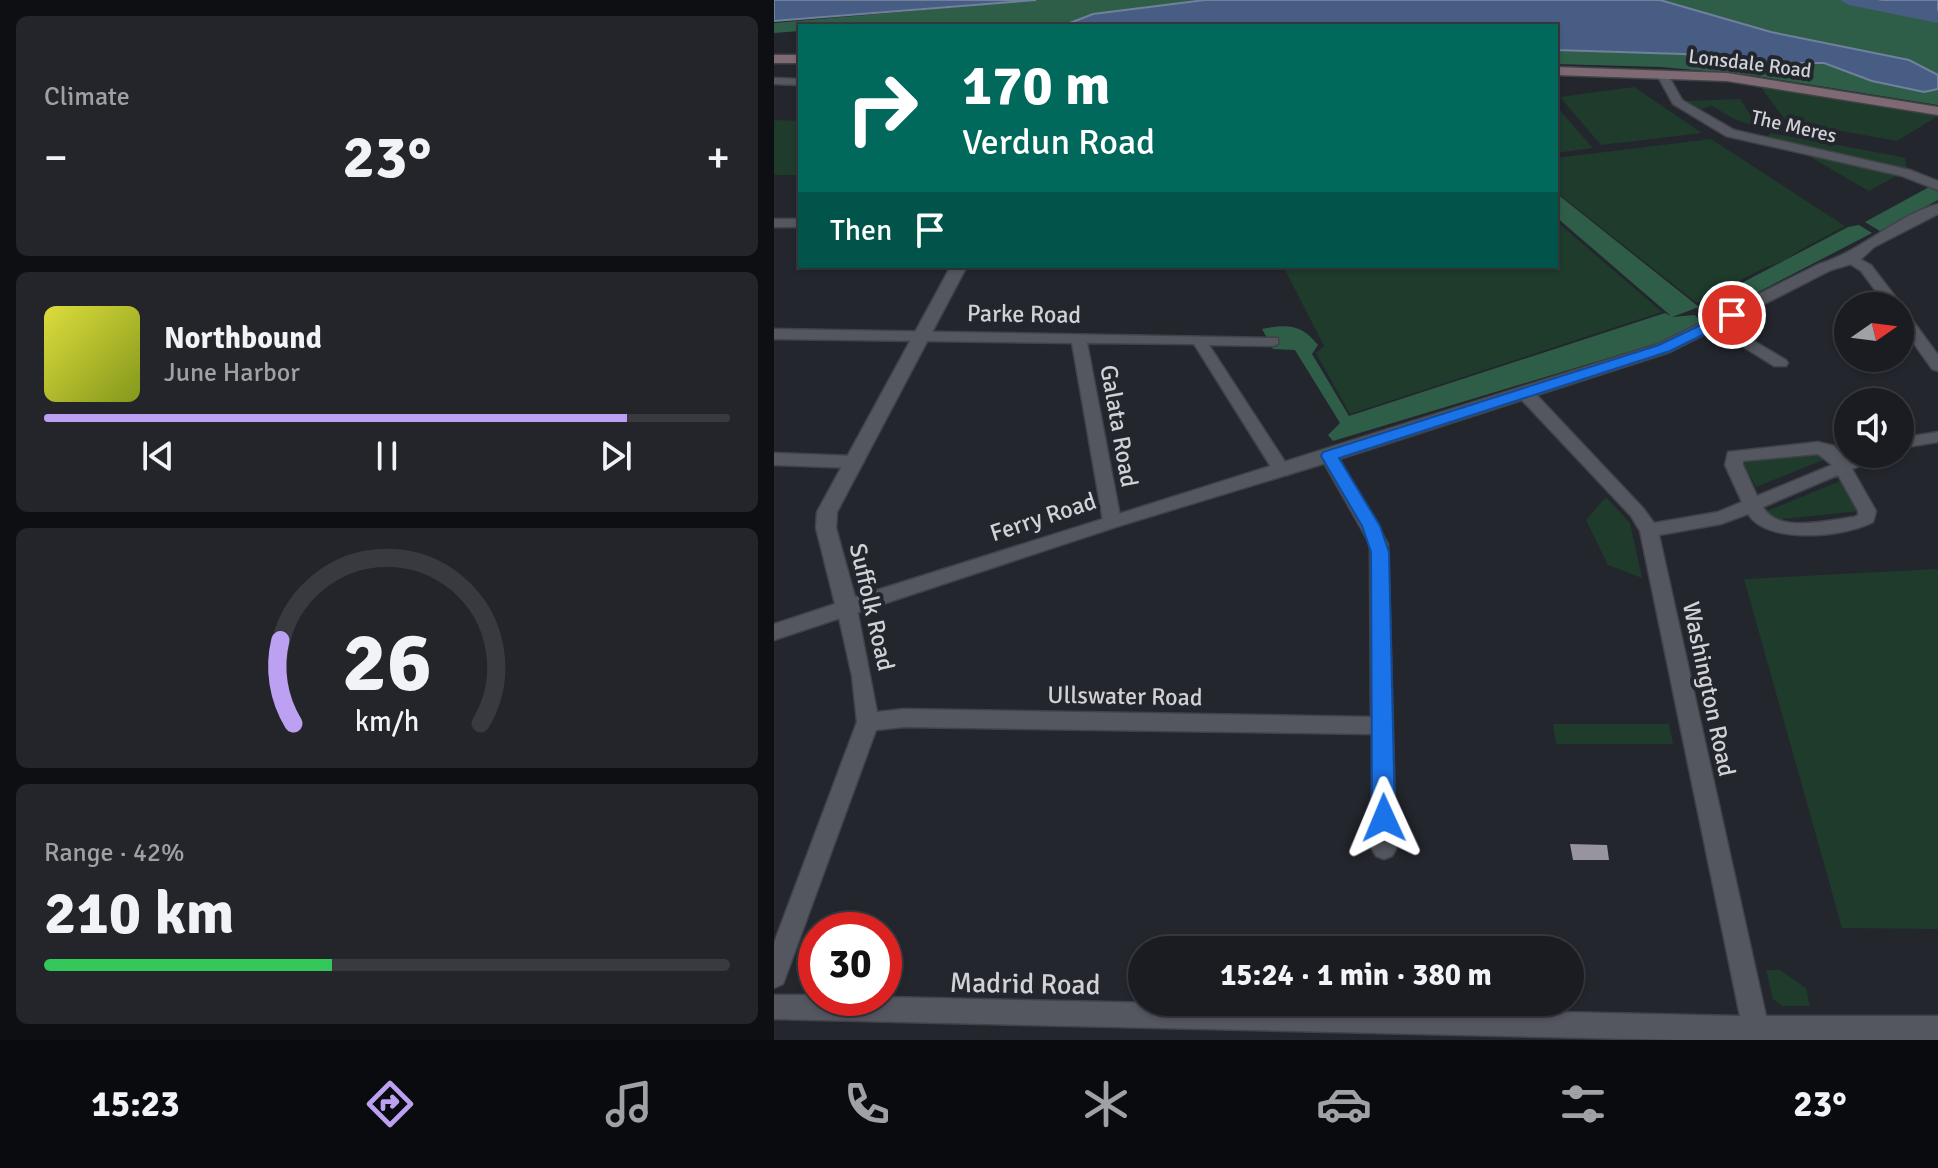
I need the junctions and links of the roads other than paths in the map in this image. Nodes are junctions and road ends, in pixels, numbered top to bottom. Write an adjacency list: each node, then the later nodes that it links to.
1 (774, 59): 2 (main road)
2 (798, 59)
3 (1558, 71): 4 (main road, Lonsdale Road)
4 (1662, 73): 7 (main road, Lonsdale Road); 8 (street, The Meres)
5 (774, 81): 6 (street)
6 (798, 82)
7 (1938, 111)
8 (1938, 186)
9 (1938, 208): 12 (street, Ferry Road)
10 (774, 223): 11 (street)
11 (798, 223)
12 (1852, 259): 14 (street); 15 (street, Ferry Road)
13 (958, 268): 18 (street, Suffolk Road)
14 (1884, 292)
15 (1715, 323): 22 (street); 24 (street, Ferry Road)
16 (1914, 333): 23 (street)
17 (774, 334): 18 (street, Parke Road)
18 (922, 336): 19 (street, Parke Road); 30 (street, Suffolk Road)
19 (1079, 340): 21 (street, Parke Road); 35 (street, Galata Road)
20 (1273, 341): 21 (street, Parke Road)
21 (1200, 342): 33 (street)
22 (1780, 363)
23 (1938, 366)
24 (1525, 393): 27 (street, Ferry Road); 36 (street, Washington Road)
25 (1938, 437): 26 (street)
26 (1914, 441)
27 (1329, 456): 33 (street, Ferry Road); 40 (street)
28 (1834, 457): 34 (street)
29 (774, 459): 30 (street)
30 (855, 462): 37 (street, Suffolk Road)
31 (1837, 468): 34 (street)
32 (1842, 468): 34 (street)
33 (1282, 471): 35 (street, Ferry Road)
34 (1754, 505): 36 (street)
35 (1112, 521): 37 (street, Ferry Road)
36 (1649, 530): 45 (street, Washington Road)
37 (847, 609): 38 (street, Ferry Road); 39 (street, Suffolk Road)
38 (774, 632)
39 (868, 722): 40 (street, Ullswater Road); 42 (street, Suffolk Road)
40 (1382, 726): 41 (street)
41 (1384, 849)
42 (774, 976)
43 (774, 1007): 45 (street, Madrid Road)
44 (1938, 1029): 45 (street, Madrid Road)
45 (1757, 1035)

